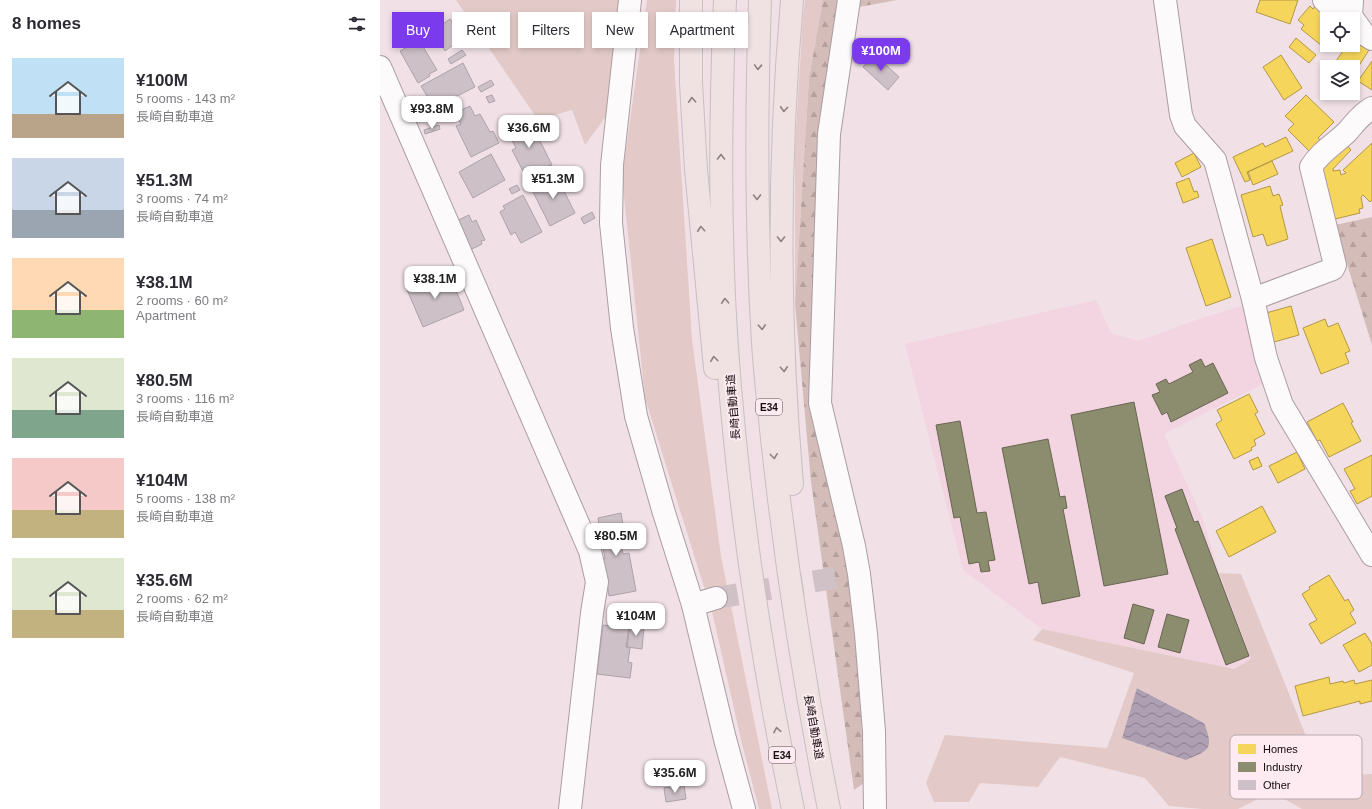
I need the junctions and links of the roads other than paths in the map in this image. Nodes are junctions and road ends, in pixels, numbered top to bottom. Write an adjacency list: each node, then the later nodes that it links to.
1 (630, 0): 16 (street)
2 (691, 0): 17 (highway, one-way to 2)
3 (725, 0): 17 (highway, 長崎自動車道 / E34, one-way to 3)
4 (760, 0): 18 (highway, 長崎自動車道 / E34, one-way to 18)
5 (792, 0): 18 (highway, one-way to 18)
6 (849, 0): 22 (street)
7 (1165, 0): 13 (street)
8 (1324, 0): 9 (street)
9 (1352, 8): 10 (street)
10 (1372, 39)
11 (380, 67): 19 (street)
12 (1372, 108): 13 (street)
13 (1253, 299): 14 (street)
14 (1372, 555)
15 (716, 598): 16 (street)
16 (693, 605): 20 (street)
17 (771, 701): 21 (highway, 長崎自動車道 / E34, one-way to 17)
18 (827, 799)
19 (570, 809)
20 (744, 809)
21 (793, 809)
22 (875, 809)

